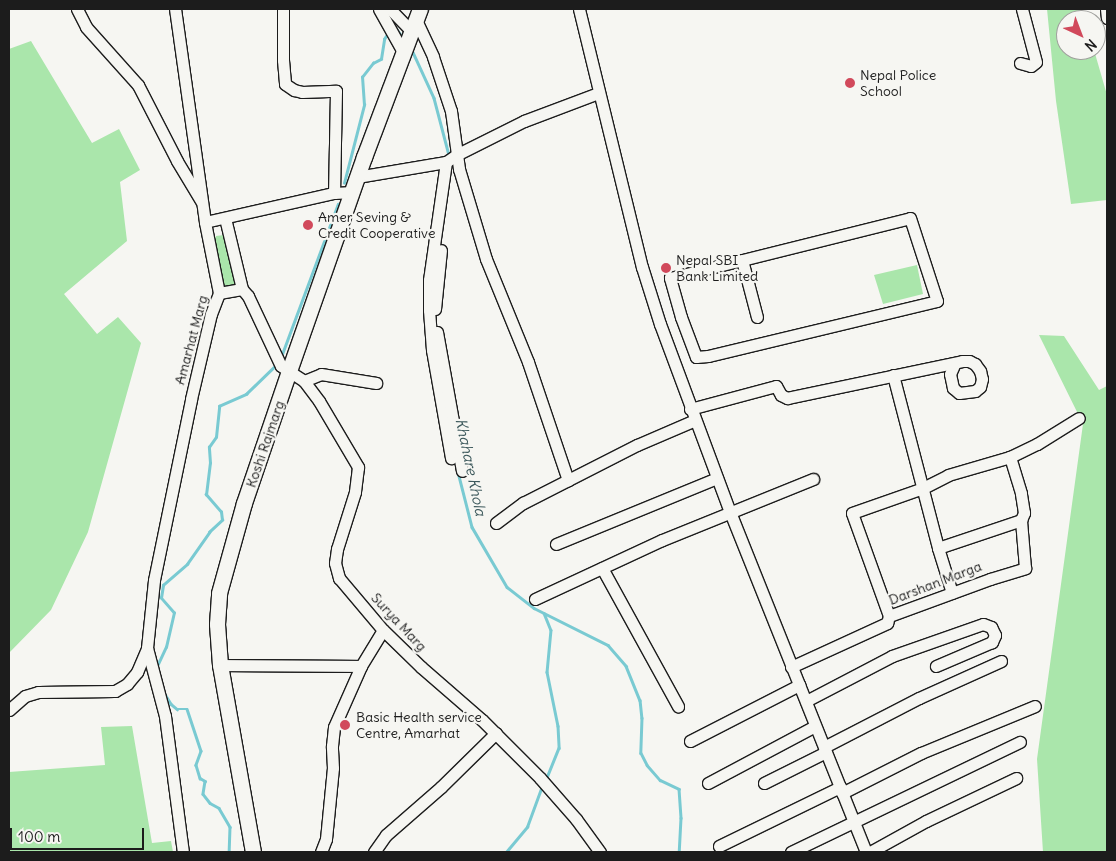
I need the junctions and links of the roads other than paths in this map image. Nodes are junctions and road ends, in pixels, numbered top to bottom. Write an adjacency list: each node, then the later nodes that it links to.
1 (77, 9): 17 (street)
2 (175, 9): 17 (street, Amarhat Marg)
3 (283, 9): 15 (street)
4 (379, 9): 10 (street)
5 (390, 9): 10 (street)
6 (579, 9): 12 (street)
7 (1022, 9): 11 (street)
8 (1106, 9): 9 (street)
9 (1107, 18)
10 (411, 33): 13 (street); 14 (main road, Koshi Rajmarg)
11 (1020, 63)
12 (598, 93): 13 (street); 26 (street)
13 (452, 159): 14 (street); 23 (street); 39 (street)
14 (355, 185): 15 (street); 28 (main road, Koshi Rajmarg)
15 (334, 193): 18 (street)
16 (448, 205): 23 (street)
17 (205, 206): 19 (street, Amarhat Marg)
18 (225, 218): 19 (street); 21 (street)
19 (205, 222): 22 (street, Amarhat Marg)
20 (742, 260): 24 (street); 25 (street); 25 (street)
21 (242, 289): 22 (street); 28 (street)
22 (219, 293): 51 (street, Amarhat Marg)
23 (433, 297): 35 (street); 36 (street)
24 (757, 316)
25 (680, 317): 26 (street)
26 (660, 324): 32 (street)
27 (955, 363): 29 (street)
28 (282, 365): 30 (street, Surya Marg); 53 (main road, Koshi Rajmarg)
29 (893, 375): 32 (street); 40 (street)
30 (304, 380): 31 (street); 50 (street, Surya Marg)
31 (376, 383)
32 (692, 415): 37 (street); 39 (street)
33 (1078, 418): 34 (street)
34 (1010, 457): 40 (street); 42 (street)
35 (451, 458)
36 (462, 471)
37 (717, 478): 41 (street); 44 (street)
38 (813, 479): 41 (street)
39 (568, 480): 43 (street)
40 (923, 488): 45 (street); 49 (street)
41 (730, 512): 46 (street); 56 (street)
42 (1021, 520): 45 (street); 47 (street, Darshan Marga)
43 (496, 523)
44 (556, 544)
45 (938, 548): 47 (street)
46 (602, 568): 48 (street); 59 (street)
47 (952, 593): 49 (street, Darshan Marga)
48 (535, 599)
49 (889, 616): 56 (street, Darshan Marga)
50 (383, 630): 54 (street); 63 (street, Surya Marg)
51 (147, 648): 61 (street); 73 (street)
52 (1001, 661): 66 (street)
53 (220, 665): 54 (street); 74 (main road, Koshi Rajmarg)
54 (361, 666): 75 (street)
55 (936, 666): 58 (street)
56 (791, 667): 57 (street)
57 (799, 685): 58 (street); 64 (street)
58 (806, 701): 62 (street)
59 (678, 706)
60 (1035, 706): 70 (street)
61 (9, 710)
62 (815, 726): 66 (street); 68 (street)
63 (496, 733): 76 (street); 77 (street, Surya Marg)
64 (690, 741)
65 (1020, 742): 71 (street)
66 (825, 749): 69 (street); 70 (street)
67 (1016, 778): 79 (street)
68 (708, 783)
69 (764, 783)
70 (841, 790): 71 (street); 72 (street)
71 (855, 822): 78 (street); 79 (street)
72 (719, 846)
73 (183, 852)
74 (253, 852)
75 (322, 852)
76 (374, 852)
77 (600, 852)
78 (791, 852)
79 (868, 852)

